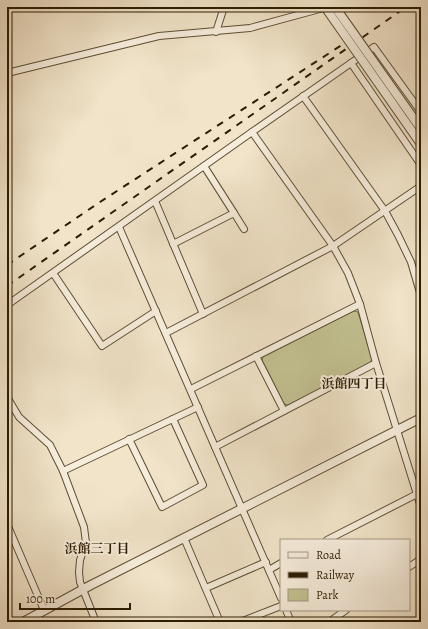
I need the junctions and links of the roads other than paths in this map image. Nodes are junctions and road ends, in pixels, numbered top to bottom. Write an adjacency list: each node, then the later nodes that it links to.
1 (224, 7): 5 (street)
2 (326, 7): 4 (street); 12 (street, bridge)
3 (335, 7): 10 (street, bridge)
4 (309, 10): 5 (street)
5 (216, 32): 7 (street)
6 (351, 63): 8 (street); 9 (street); 13 (street)
7 (7, 73)
8 (303, 96): 11 (street); 17 (street)
9 (421, 112)
10 (421, 129)
11 (252, 132): 14 (street); 22 (street)
12 (421, 144)
13 (421, 165)
14 (204, 166): 16 (street); 18 (street)
15 (421, 186): 17 (street)
16 (155, 201): 19 (street); 21 (street)
17 (385, 211): 22 (street); 24 (street)
18 (234, 213): 20 (street); 21 (street)
19 (119, 227): 23 (street); 27 (street)
20 (244, 229)
21 (172, 244): 28 (street)
22 (334, 246): 25 (street); 28 (street)
23 (53, 273): 26 (street); 27 (street)
24 (421, 296)
25 (360, 304): 30 (street); 31 (street)
26 (7, 305)
27 (156, 310): 29 (street)
28 (203, 314): 29 (street)
29 (166, 333): 32 (street)
30 (256, 356): 32 (street); 35 (street)
31 (376, 363): 35 (street); 38 (street)
32 (190, 389): 34 (street)
33 (7, 397): 41 (street)
34 (198, 407): 37 (street); 40 (street)
35 (284, 411): 40 (street)
36 (421, 418): 38 (street)
37 (173, 419): 39 (street); 39 (street)
38 (397, 429): 42 (street); 44 (street)
39 (129, 439): 41 (street)
40 (215, 447): 44 (street)
41 (63, 471): 54 (street)
42 (419, 493): 43 (street); 47 (street)
43 (421, 507)
44 (242, 509): 46 (street); 49 (street)
45 (7, 524): 57 (street)
46 (184, 538): 53 (street); 54 (street)
47 (329, 539)
48 (421, 559): 51 (street)
49 (266, 562): 52 (street); 53 (street)
50 (280, 564): 52 (street)
51 (410, 566)
52 (269, 570): 55 (street)
53 (206, 588): 62 (street)
54 (83, 590): 57 (street); 61 (street)
55 (280, 596)
56 (280, 606): 63 (street)
57 (44, 610): 60 (street)
58 (286, 611): 64 (street)
59 (344, 611): 65 (street)
60 (23, 622)
61 (96, 622)
62 (220, 622)
63 (240, 622)
64 (291, 622)
65 (328, 622)

